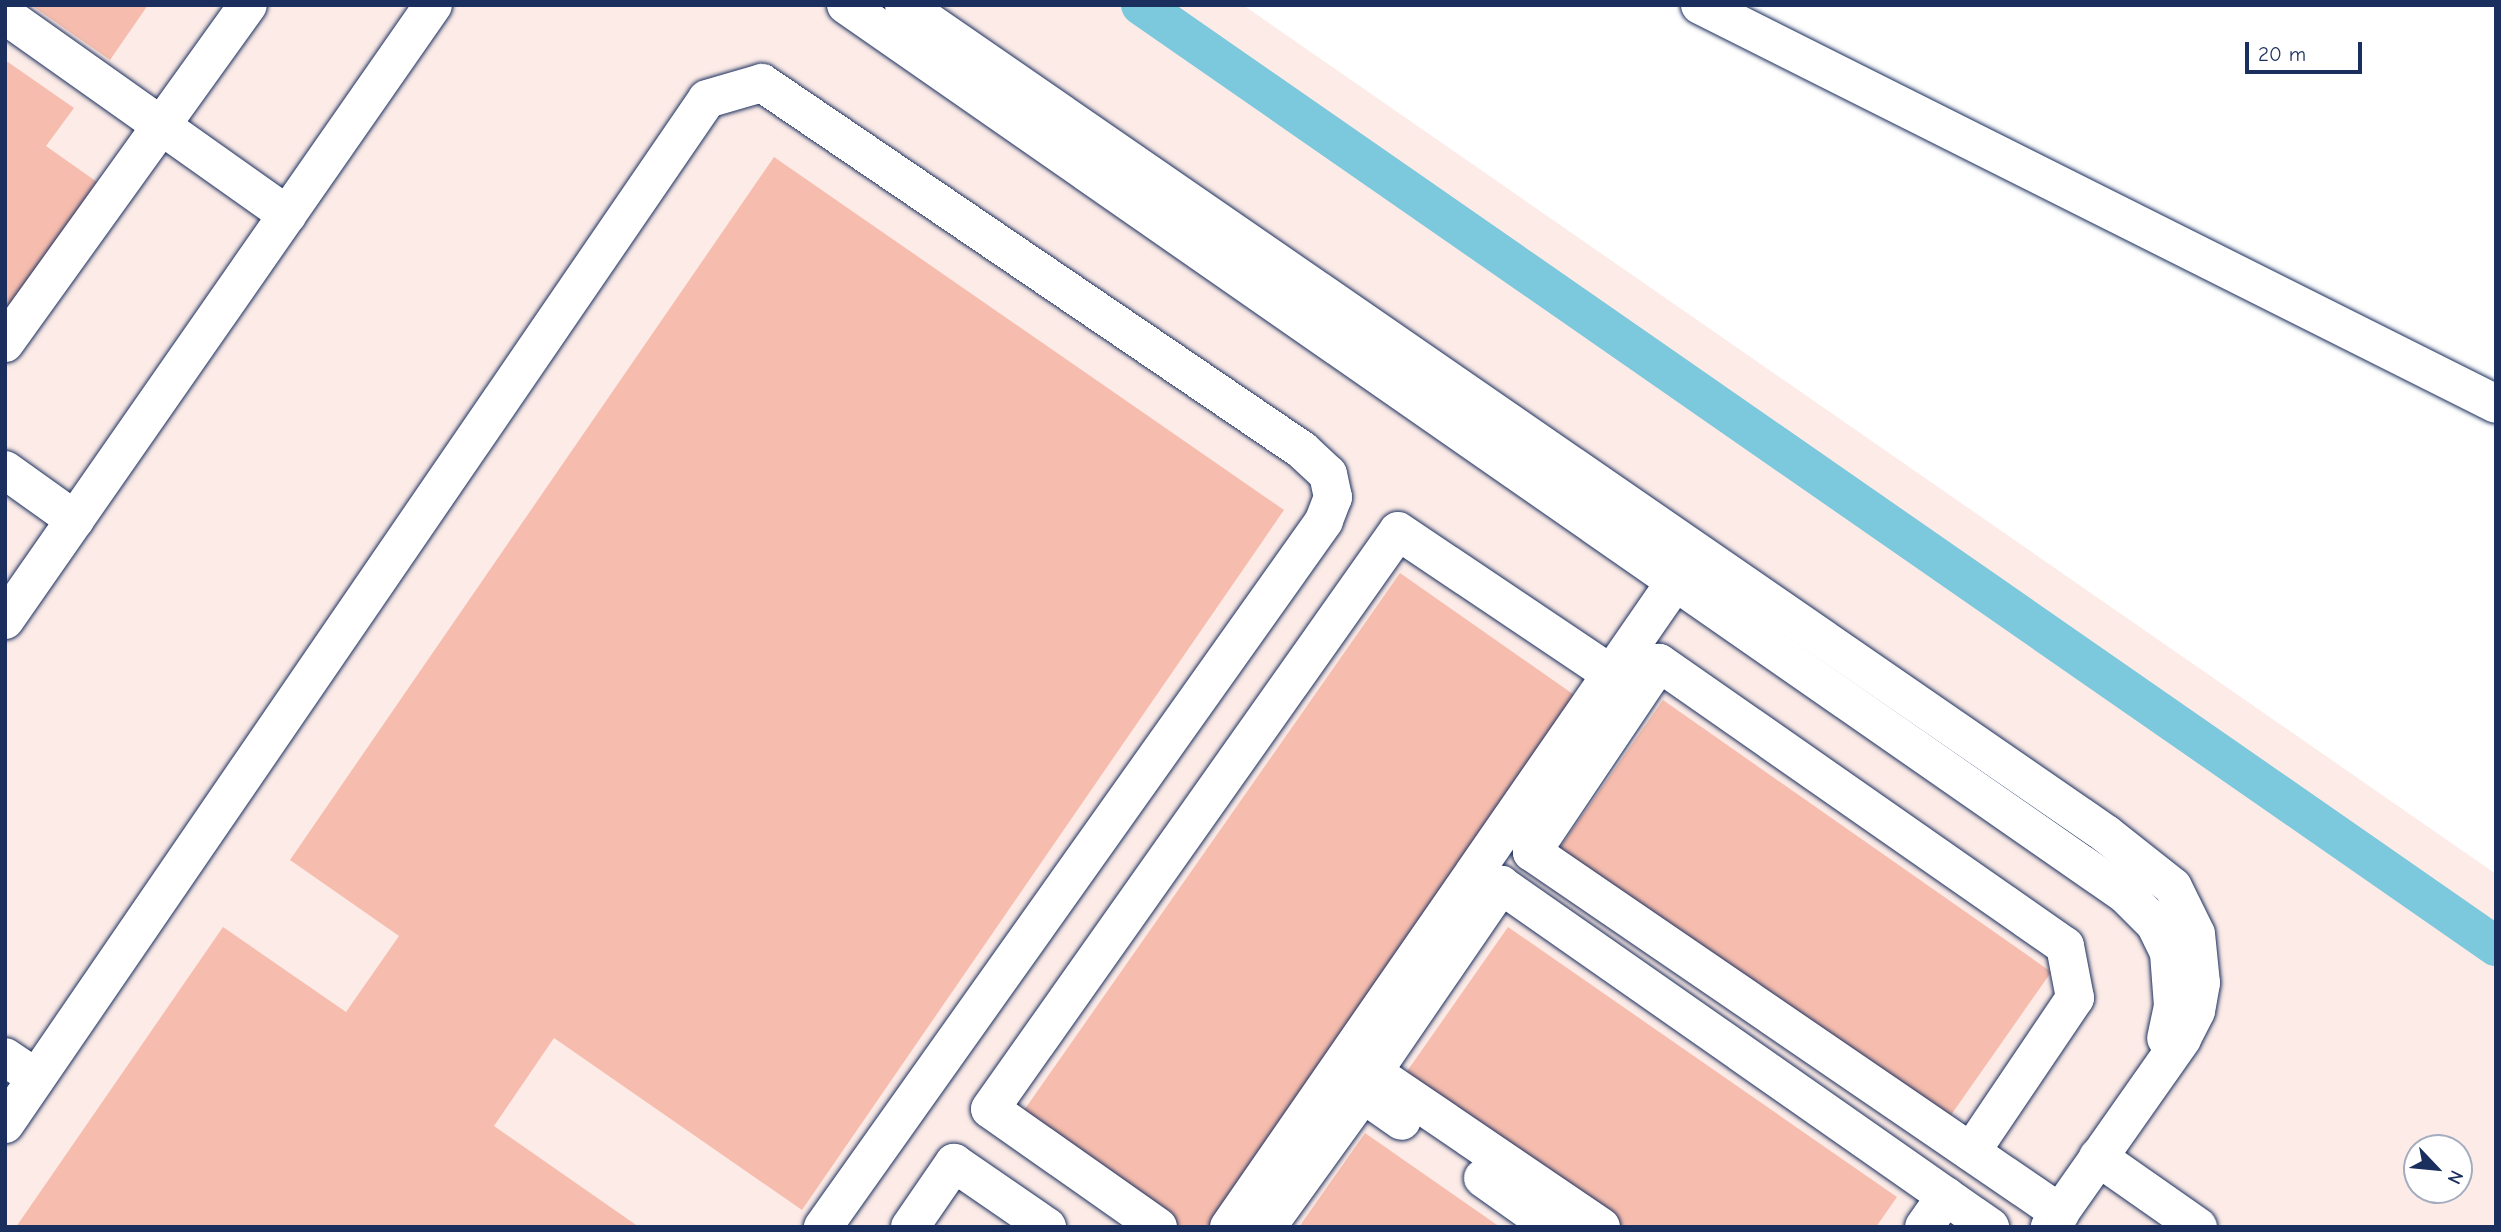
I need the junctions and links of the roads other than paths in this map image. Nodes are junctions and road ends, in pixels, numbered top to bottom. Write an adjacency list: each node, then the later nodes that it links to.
1 (248, 5): 7 (street)
2 (433, 5): 8 (street)
3 (846, 5): 13 (street)
4 (904, 5): 17 (street)
5 (1700, 5): 10 (street)
6 (5, 15): 7 (street)
7 (162, 126): 8 (street); 9 (street)
8 (287, 215): 12 (street)
9 (5, 343)
10 (2496, 404)
11 (5, 470): 12 (street)
12 (75, 520): 14 (street)
13 (1675, 582): 15 (street); 17 (street)
14 (5, 620)
15 (1611, 674): 27 (street); 28 (street)
16 (5, 1057): 18 (street)
17 (2156, 1074): 21 (street)
18 (36, 1079): 19 (street); 24 (street)
19 (5, 1124)
20 (1971, 1152): 20 (street); 23 (street)
21 (2098, 1157): 23 (street); 34 (street)
22 (1946, 1196): 31 (street); 32 (street); 33 (street)
23 (2055, 1220)
24 (823, 1227)
25 (910, 1227): 26 (street)
26 (1046, 1227)
27 (1158, 1227)
28 (1229, 1227)
29 (1267, 1227): 30 (street)
30 (1552, 1227)
31 (1601, 1227)
32 (1924, 1227)
33 (1990, 1227)
34 (2197, 1227)

